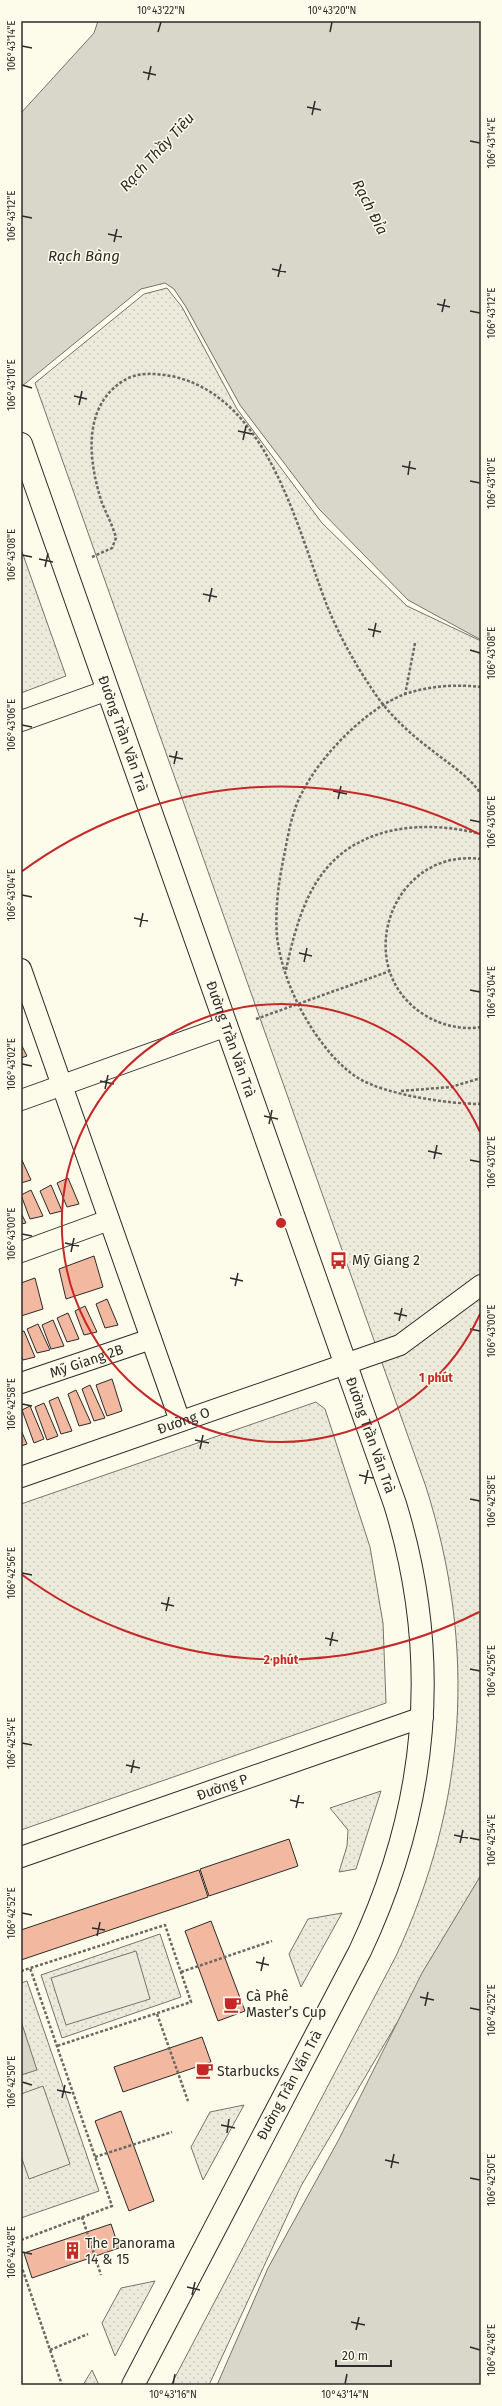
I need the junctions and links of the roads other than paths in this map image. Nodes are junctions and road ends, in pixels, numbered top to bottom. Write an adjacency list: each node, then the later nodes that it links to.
1 (21, 444): 2 (main road, Đường Trần Văn Trà)
2 (108, 690): 3 (street); 5 (main road, Đường Trần Văn Trà)
3 (21, 721)
4 (21, 969): 6 (street)
5 (228, 1026): 6 (street); 12 (main road, Đường Trần Văn Trà)
6 (62, 1086): 7 (street); 8 (street)
7 (21, 1100)
8 (109, 1220): 9 (street); 11 (street)
9 (21, 1252)
10 (481, 1285): 12 (street, Đường O)
11 (151, 1339): 13 (street, Mỹ Giang 2B); 14 (street)
12 (345, 1364): 14 (street, Đường O); 16 (main road, Đường Trần Văn Trà)
13 (21, 1383)
14 (180, 1420): 15 (street, Đường O)
15 (21, 1477)
16 (423, 1717): 17 (street, Đường P); 18 (main road, Đường Trần Văn Trà)
17 (21, 1857)
18 (133, 2385)

